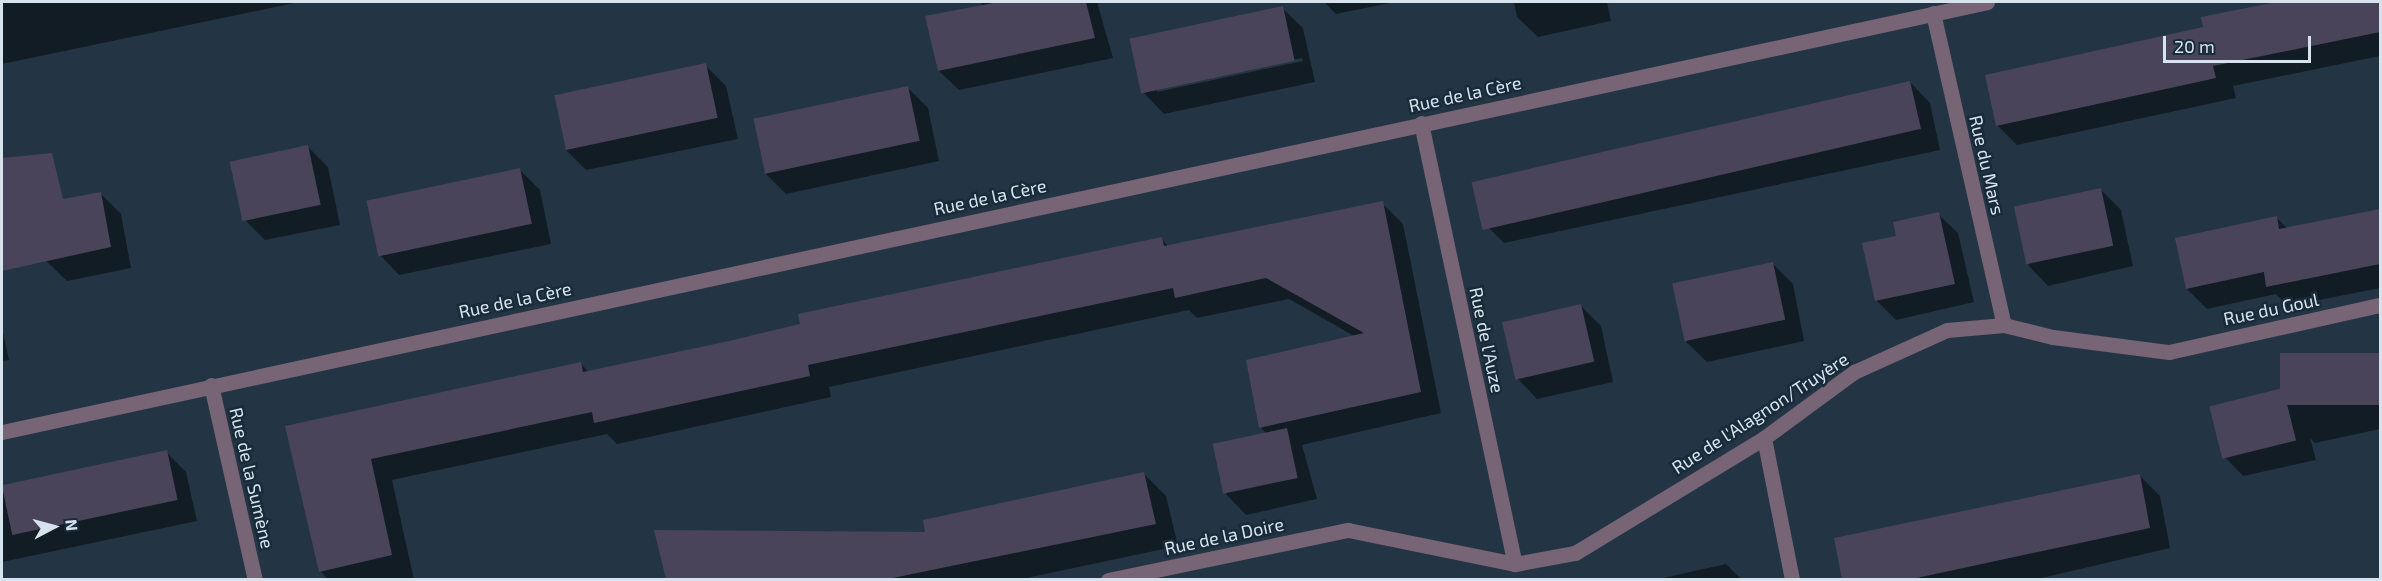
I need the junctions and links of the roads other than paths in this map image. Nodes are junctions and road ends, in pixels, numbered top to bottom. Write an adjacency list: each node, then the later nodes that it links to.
1 (1987, 2): 2 (street, Rue de la Cère)
2 (1933, 13): 3 (street, Rue de la Cère); 5 (street, Rue du Mars)
3 (1421, 123): 7 (street, Rue de la Cère); 11 (street, Rue de l'Auze)
4 (2380, 305): 6 (street, Rue du Goul)
5 (2004, 325): 6 (street, Rue de l'Alagnon/Truyère); 9 (street, Rue de l'Alagnon/Truyère)
6 (2169, 352)
7 (211, 385): 8 (street, Rue de la Cère); 12 (street, Rue de la Sumène)
8 (2, 432)
9 (1764, 438): 11 (street, Rue de l'Alagnon/Truyère); 14 (street)
10 (1348, 530): 11 (street, Rue de l'Alagnon/Truyère); 13 (street, Rue de la Doire)
11 (1515, 564)
12 (255, 579)
13 (1108, 579)
14 (1792, 579)

